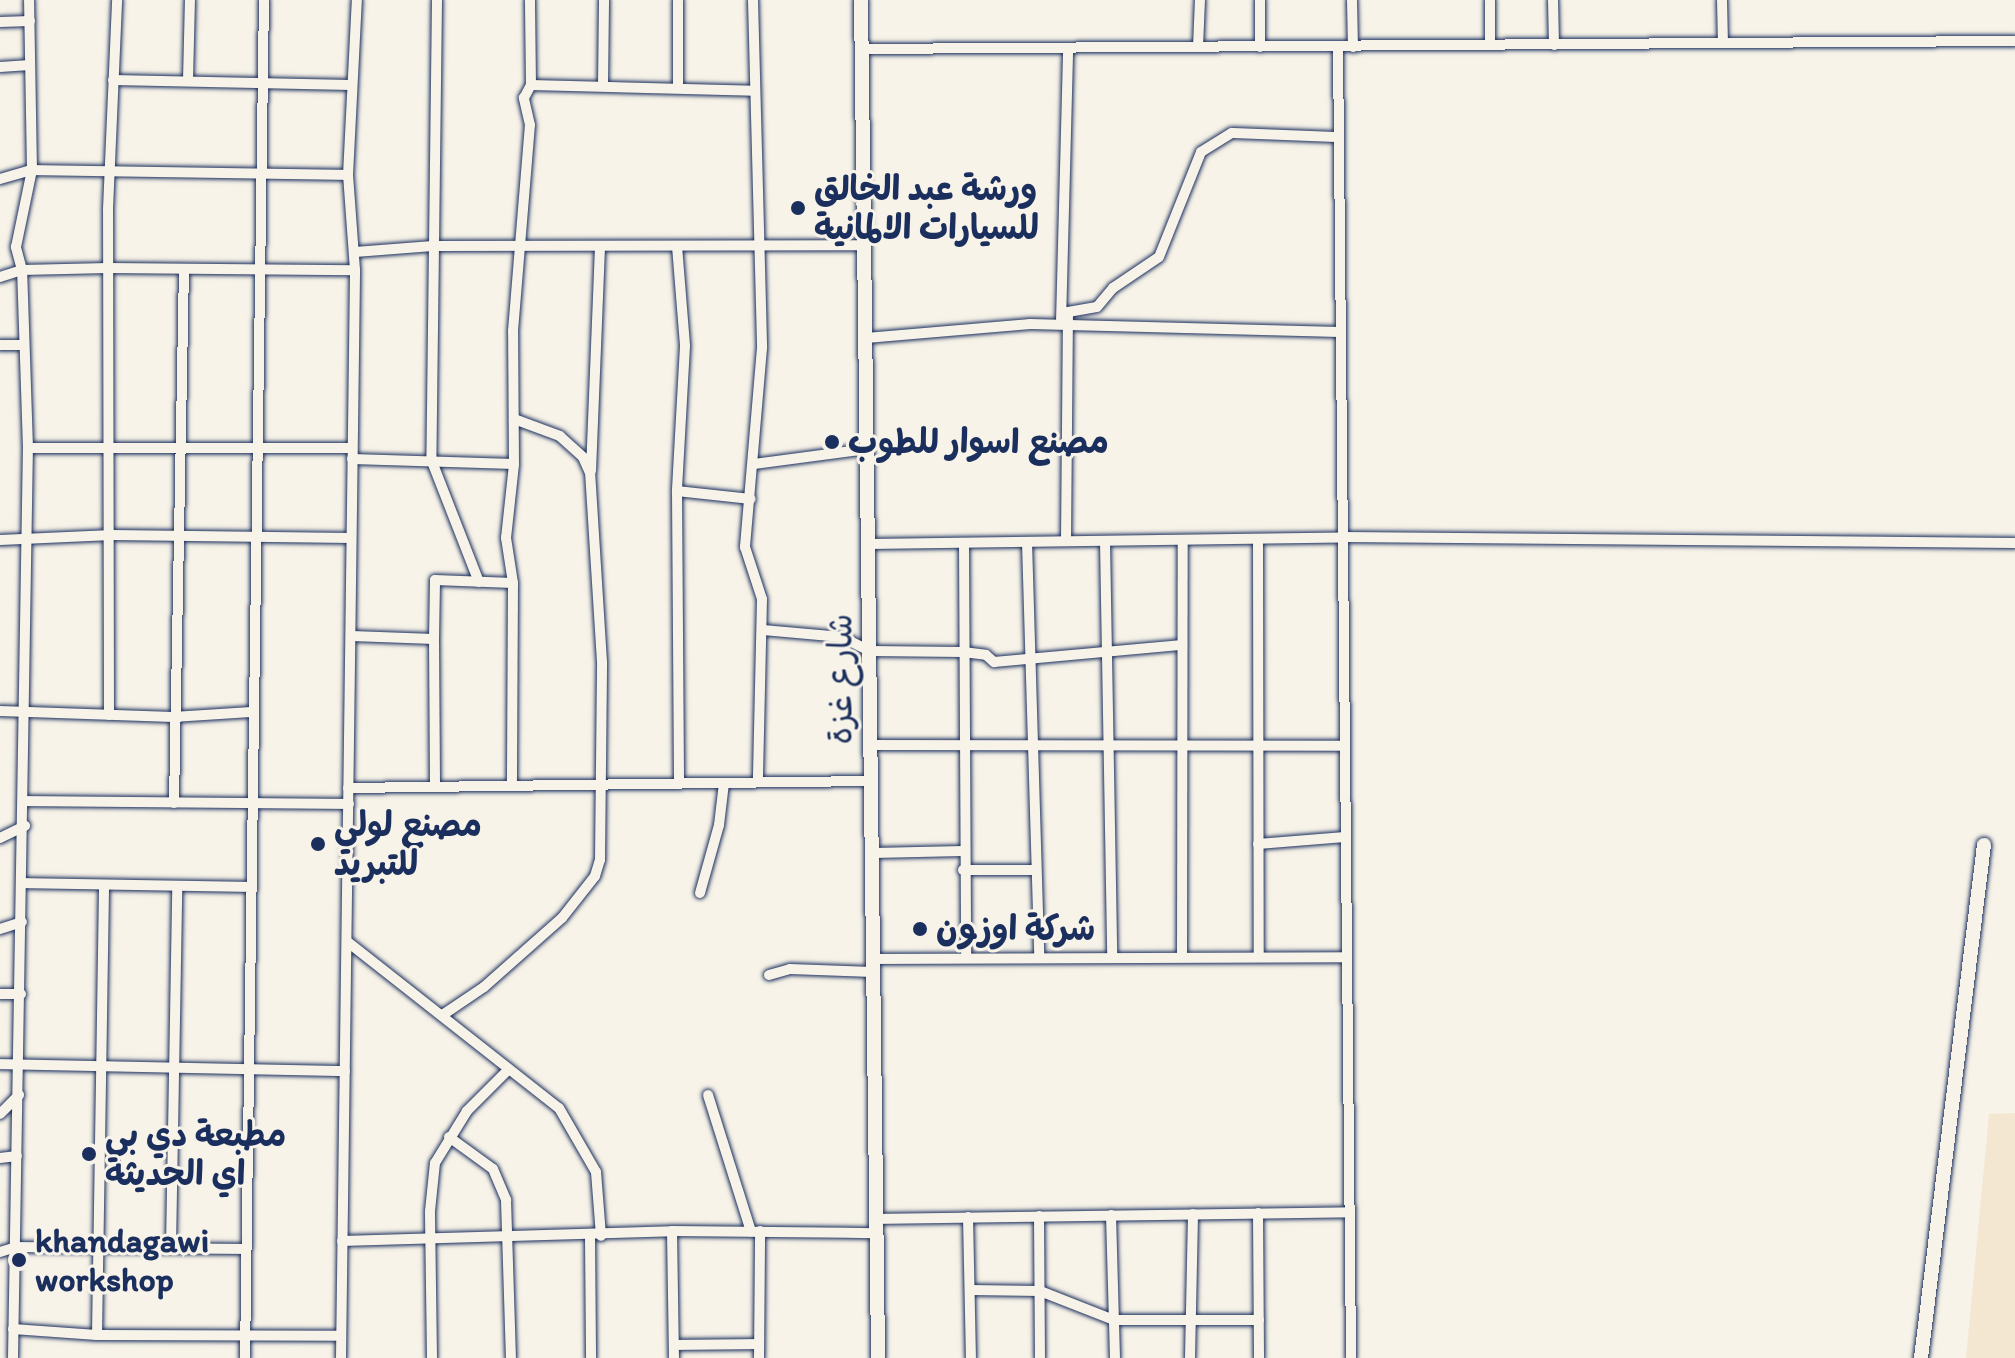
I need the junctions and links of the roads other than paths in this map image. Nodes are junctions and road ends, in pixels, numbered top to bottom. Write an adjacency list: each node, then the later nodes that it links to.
1 (29, 0): 18 (street)
2 (117, 0): 32 (street)
3 (190, 0): 33 (street)
4 (264, 0): 34 (street)
5 (357, 0): 35 (street)
6 (437, 0): 48 (street)
7 (530, 0): 36 (street)
8 (604, 0): 37 (street)
9 (678, 0): 38 (street)
10 (753, 0): 39 (street)
11 (861, 0): 29 (main road, شارع غزة)
12 (1200, 0): 24 (street)
13 (1260, 0): 25 (street)
14 (1352, 0): 27 (street)
15 (1490, 0): 22 (street)
16 (1553, 0): 23 (street)
17 (1722, 0): 21 (street)
18 (30, 21): 19 (street); 30 (street)
19 (0, 22)
20 (2015, 41): 21 (street)
21 (1723, 43): 23 (street)
22 (1490, 44): 23 (street); 27 (street)
23 (1554, 45)
24 (1198, 47): 25 (street); 28 (street)
25 (1260, 47): 26 (street)
26 (1338, 47): 27 (street); 40 (street)
27 (1353, 47)
28 (1068, 48): 29 (street); 59 (street)
29 (862, 49): 47 (main road, شارع غزة)
30 (30, 65): 31 (street); 41 (street)
31 (0, 67)
32 (113, 80): 33 (street); 43 (street)
33 (188, 80): 34 (street)
34 (261, 82): 35 (street); 42 (street)
35 (351, 85): 44 (street)
36 (531, 85): 37 (street); 51 (street)
37 (603, 85): 38 (street)
38 (678, 87): 39 (street)
39 (754, 91): 46 (street)
40 (1337, 137): 59 (street); 60 (street)
41 (32, 170): 43 (street); 45 (street); 55 (street)
42 (259, 170): 43 (street); 44 (street); 57 (street)
43 (110, 172): 53 (street)
44 (348, 175): 52 (street)
45 (0, 179)
46 (759, 245): 47 (street); 49 (street); 73 (street)
47 (864, 245): 61 (main road, شارع غزة)
48 (433, 246): 51 (street); 52 (street); 71 (street)
49 (677, 246): 50 (street); 75 (street)
50 (600, 247): 51 (street); 74 (street)
51 (519, 248): 64 (street)
52 (355, 252): 56 (street)
53 (108, 268): 54 (street); 55 (street); 68 (street)
54 (184, 269): 57 (street); 66 (street)
55 (22, 270): 58 (street); 63 (street)
56 (355, 270): 57 (street); 70 (street)
57 (258, 271): 65 (street)
58 (0, 277)
59 (1063, 326): 60 (street); 61 (street); 86 (street)
60 (1340, 332): 81 (street)
61 (866, 338): 69 (main road, شارع غزة)
62 (0, 345): 63 (street)
63 (24, 345): 67 (street)
64 (514, 419): 72 (street); 74 (street)
65 (255, 446): 66 (street); 70 (street); 78 (street)
66 (182, 447): 68 (street); 80 (street)
67 (28, 448): 68 (street); 79 (street)
68 (111, 449): 77 (street)
69 (867, 449): 73 (street); 91 (main road, شارع غزة)
70 (352, 454): 71 (street); 82 (street)
71 (431, 459): 72 (street); 92 (street)
72 (514, 464): 93 (street)
73 (754, 464): 76 (street)
74 (590, 473): 118 (street)
75 (677, 491): 76 (street); 117 (street)
76 (751, 499): 94 (street)
77 (112, 535): 79 (street); 80 (street); 105 (street)
78 (254, 536): 80 (street); 82 (street); 103 (street)
79 (26, 537): 84 (street); 104 (street)
80 (181, 537): 106 (street)
81 (1342, 537): 83 (street); 90 (street); 109 (street)
82 (351, 538): 95 (street)
83 (1258, 539): 85 (street); 108 (street)
84 (0, 540)
85 (1183, 540): 87 (street); 97 (street)
86 (1066, 541): 87 (street); 88 (street)
87 (1105, 541): 98 (street)
88 (1027, 542): 89 (street); 101 (street)
89 (964, 543): 91 (street); 100 (street)
90 (2015, 543)
91 (869, 544): 99 (main road, شارع غزة)
92 (479, 582): 93 (street); 96 (street)
93 (513, 583): 119 (street)
94 (763, 630): 99 (street); 115 (street)
95 (352, 636): 96 (street); 121 (street)
96 (434, 639): 120 (street)
97 (1182, 645): 98 (street); 112 (street)
98 (1107, 650): 101 (street); 111 (street)
99 (870, 651): 100 (street); 107 (main road, شارع غزة)
100 (963, 652): 101 (street); 110 (street)
101 (1030, 661): 113 (street)
102 (0, 711): 104 (street)
103 (251, 712): 106 (street); 124 (street)
104 (24, 715): 105 (street); 122 (street)
105 (109, 715): 106 (street)
106 (173, 717): 123 (street)
107 (870, 745): 110 (street); 114 (main road, شارع غزة)
108 (1259, 745): 109 (street); 112 (street); 129 (street)
109 (1345, 746): 127 (street)
110 (965, 747): 113 (street); 131 (street)
111 (1112, 747): 112 (street); 113 (street); 144 (street)
112 (1182, 747): 145 (street)
113 (1033, 748): 134 (street)
114 (870, 781): 115 (street); 132 (main road, شارع غزة)
115 (758, 782): 116 (street)
116 (724, 783): 117 (street); 139 (street)
117 (679, 784): 118 (street)
118 (597, 785): 119 (street); 153 (street)
119 (512, 786): 120 (street)
120 (435, 787): 121 (street)
121 (348, 788): 125 (street)
122 (24, 801): 123 (street); 126 (street)
123 (174, 803): 124 (street)
124 (250, 803): 125 (street); 137 (street)
125 (349, 804): 142 (street)
126 (25, 826): 128 (street); 135 (street)
127 (1345, 837): 129 (street); 148 (street)
128 (0, 838)
129 (1258, 844): 147 (street)
130 (1984, 845): 211 (main road)
131 (963, 851): 132 (street); 133 (street)
132 (873, 853): 149 (main road, شارع غزة)
133 (963, 870): 134 (street); 146 (street)
134 (1036, 870): 143 (street)
135 (22, 883): 136 (street); 140 (street)
136 (104, 886): 138 (street); 156 (street)
137 (249, 887): 138 (street); 159 (street)
138 (177, 888): 157 (street)
139 (700, 893)
140 (22, 922): 141 (street); 152 (street)
141 (0, 929)
142 (349, 943): 153 (street); 160 (street)
143 (1039, 956): 144 (street); 146 (street)
144 (1112, 956): 145 (street)
145 (1182, 956): 147 (street)
146 (966, 957): 149 (street)
147 (1259, 957): 148 (street)
148 (1347, 957): 167 (street)
149 (873, 965): 150 (street); 173 (main road, شارع غزة)
150 (769, 975)
151 (0, 994): 152 (street)
152 (21, 994): 155 (street)
153 (444, 1014): 158 (street)
154 (0, 1064): 155 (street)
155 (20, 1066): 156 (street); 161 (street)
156 (99, 1068): 157 (street); 181 (street)
157 (172, 1069): 159 (street); 182 (street)
158 (509, 1069): 164 (street); 176 (street)
159 (247, 1070): 160 (street); 183 (street)
160 (345, 1071): 178 (street)
161 (19, 1095): 163 (street); 165 (street)
162 (708, 1095): 175 (street)
163 (0, 1114)
164 (449, 1137): 177 (street); 179 (street)
165 (17, 1156): 166 (street); 180 (street)
166 (0, 1158)
167 (1350, 1212): 168 (street); 210 (street)
168 (1258, 1213): 169 (street); 189 (street)
169 (1193, 1214): 170 (street); 188 (street)
170 (1111, 1215): 171 (street); 187 (street)
171 (1039, 1216): 172 (street); 186 (street)
172 (968, 1217): 173 (street); 185 (street)
173 (876, 1226): 175 (street); 204 (main road, شارع غزة)
174 (672, 1231): 175 (street); 176 (street); 195 (street)
175 (755, 1231): 194 (street)
176 (596, 1236): 177 (street); 201 (street)
177 (510, 1239): 179 (street); 200 (street)
178 (342, 1241): 179 (street); 193 (street)
179 (430, 1241): 199 (street)
180 (16, 1247): 181 (street); 184 (street); 190 (street)
181 (97, 1247): 182 (street); 191 (street)
182 (171, 1247): 183 (street)
183 (245, 1249): 192 (street)
184 (0, 1252)
185 (971, 1290): 186 (street); 205 (street)
186 (1040, 1291): 187 (street); 206 (street)
187 (1114, 1320): 188 (street); 207 (street)
188 (1191, 1320): 189 (street); 208 (street)
189 (1259, 1320): 209 (street)
190 (13, 1329): 191 (street); 196 (street)
191 (97, 1335): 192 (street)
192 (245, 1336): 193 (street); 197 (street)
193 (341, 1336): 198 (street)
194 (759, 1344): 195 (street); 203 (street)
195 (674, 1345): 202 (street)
196 (13, 1358)
197 (245, 1358)
198 (341, 1358)
199 (432, 1358)
200 (511, 1358)
201 (591, 1358)
202 (674, 1358)
203 (759, 1358)
204 (878, 1358)
205 (971, 1358)
206 (1040, 1358)
207 (1115, 1358)
208 (1190, 1358)
209 (1259, 1358)
210 (1351, 1358)
211 (1921, 1358)

